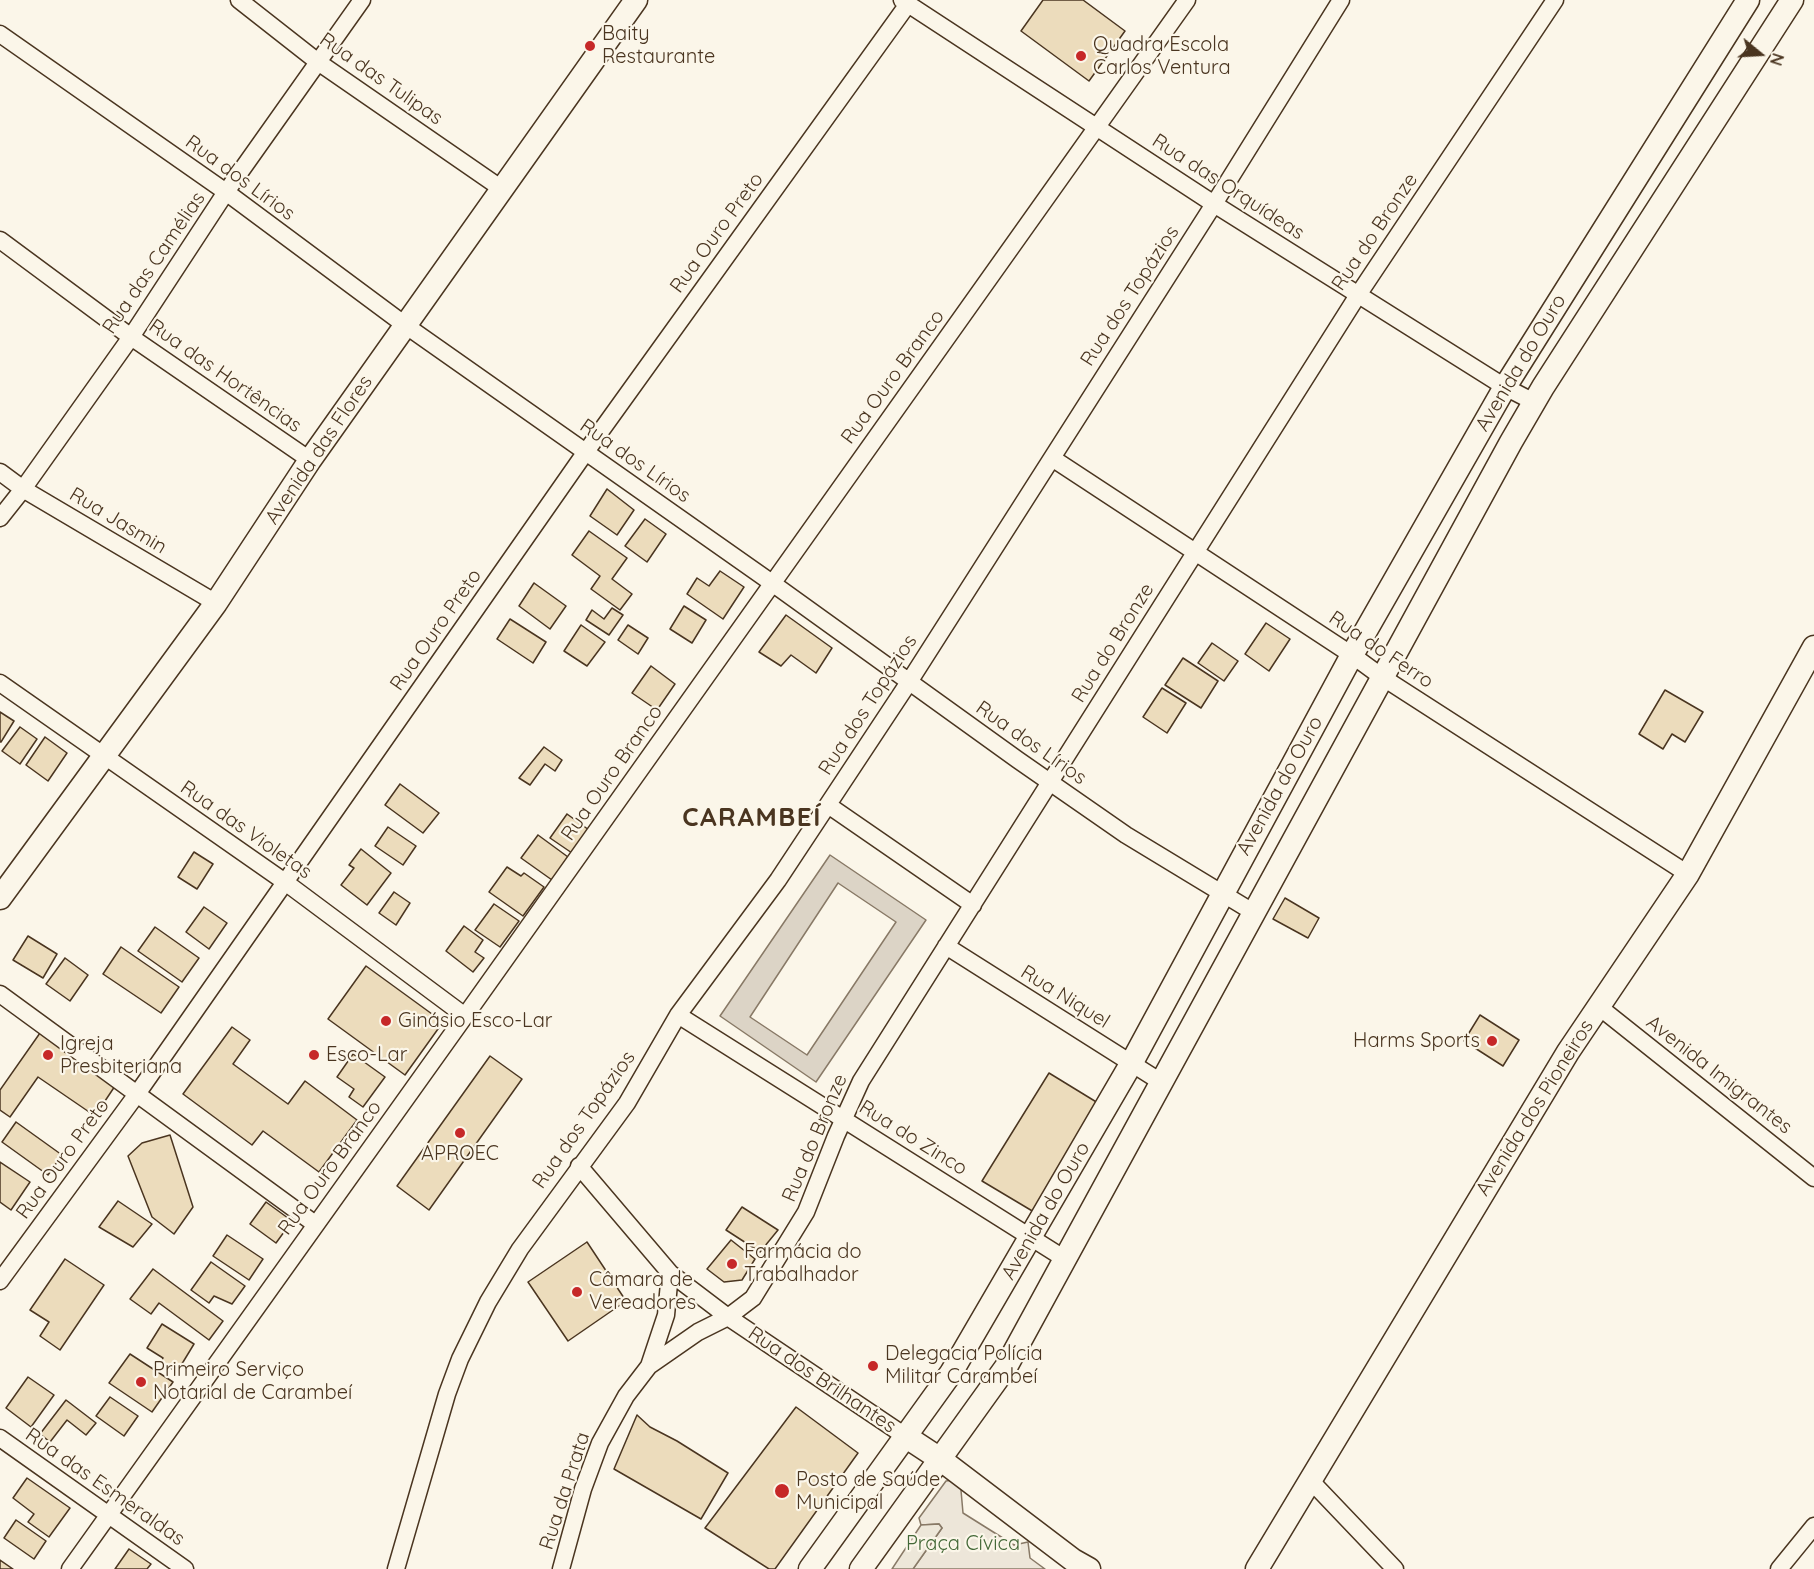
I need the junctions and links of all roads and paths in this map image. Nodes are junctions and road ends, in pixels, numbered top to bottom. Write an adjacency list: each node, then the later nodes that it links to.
1 (239, 0): 11 (street, Rua das Tulipas)
2 (362, 0): 11 (street, Rua das Camélias)
3 (1187, 0): 12 (street, Rua Ouro Branco)
4 (1341, 0): 15 (street, Rua dos Topázios)
5 (1555, 0): 17 (street, Rua do Bronze)
6 (1748, 0): 20 (street, Avenida do Ouro)
7 (1792, 0): 21 (street, Avenida do Ouro)
8 (905, 2): 12 (street, Rua das Orquídeas); 22 (street, Rua Ouro Preto)
9 (627, 3): 13 (street, Avenida das Flores)
10 (0, 34): 14 (street, Rua dos Lírios)
11 (318, 62): 13 (street, Rua das Tulipas); 14 (street, Rua das Camélias)
12 (1097, 128): 15 (street, Rua das Orquídeas); 29 (street, Rua Ouro Branco)
13 (502, 189): 18 (street, Avenida das Flores)
14 (226, 192): 18 (street, Rua dos Lírios); 19 (street, Rua das Camélias)
15 (1214, 204): 17 (street, Rua das Orquídeas); 23 (street, Rua dos Topázios)
16 (0, 240): 19 (street, Rua das Hortências)
17 (1358, 295): 20 (street, Rua das Orquídeas); 28 (street, Rua do Bronze)
18 (405, 325): 22 (street, Rua dos Lírios); 24 (street, Avenida das Flores)
19 (131, 337): 24 (street, Rua das Hortências); 26 (street, Rua das Camélias)
20 (1505, 387): 21 (street, Rua das Orquídeas); 32 (street, Avenida do Ouro)
21 (1534, 402): 33 (street, Avenida do Ouro)
22 (585, 453): 29 (street, Rua dos Lírios); 40 (street, Rua Ouro Preto)
23 (1052, 458): 28 (street, Rua do Ferro); 34 (street, Rua dos Topázios)
24 (310, 460): 30 (street, Avenida das Flores)
25 (0, 472): 26 (street, Rua Jasmin)
26 (23, 489): 27 (street, Rua das Camélias); 30 (street, Rua Jasmin)
27 (0, 518)
28 (1195, 552): 32 (street, Rua do Ferro); 37 (street, Rua do Bronze)
29 (772, 583): 34 (street, Rua dos Lírios); 49 (street, Rua Ouro Branco)
30 (216, 603): 36 (street, Avenida das Flores)
31 (1814, 647): 39 (street, Avenida dos Pioneiros)
32 (1352, 655): 33 (street, Rua do Ferro); 41 (street, Avenida do Ouro)
33 (1382, 677): 39 (street, Rua do Ferro); 44 (street, Avenida do Ouro)
34 (909, 682): 37 (street, Rua dos Lírios); 38 (street, Rua dos Topázios)
35 (0, 683): 36 (street, Rua das Violetas)
36 (102, 756): 40 (street, Rua das Violetas); 42 (street, Avenida das Flores)
37 (1051, 783): 41 (street, Rua dos Lírios); 43 (street, Rua do Bronze)
38 (828, 805): 43 (street); 48 (street, Rua dos Topázios)
39 (1688, 874): 47 (street, Avenida dos Pioneiros)
40 (285, 882): 49 (street, Rua das Violetas); 52 (street, Rua Ouro Preto)
41 (1222, 892): 44 (street, Rua dos Lírios); 50 (street, Avenida do Ouro)
42 (0, 898)
43 (973, 905): 45 (street, Rua do Bronze)
44 (1253, 912): 51 (street, Avenida do Ouro)
45 (946, 946): 50 (street, Rua Niquel); 53 (street, Rua do Bronze)
46 (0, 994): 52 (street)
47 (1598, 1006): 55 (street, Avenida Imigrantes); 66 (street, Avenida dos Pioneiros)
48 (678, 1015): 53 (street, Rua do Zinco); 54 (street, Rua dos Topázios)
49 (465, 1016): 56 (street, Rua Ouro Branco)
50 (1131, 1064): 51 (street, Rua Niquel); 57 (street, Avenida do Ouro)
51 (1161, 1082): 58 (street, Avenida do Ouro)
52 (137, 1094): 56 (street); 60 (street, Rua Ouro Preto)
53 (843, 1118): 57 (street, Rua do Zinco); 61 (street, Rua do Bronze)
54 (579, 1166): 59 (street, Rua dos Brilhantes); 71 (street, Rua dos Topázios)
55 (1814, 1178)
56 (315, 1224): 67 (street, Rua Ouro Branco)
57 (1030, 1236): 58 (street, Rua do Zinco); 63 (street, Avenida do Ouro)
58 (1065, 1259): 65 (street, Avenida do Ouro)
59 (670, 1273): 61 (street, Rua dos Brilhantes); 62 (street, Rua da Prata)
60 (0, 1281)
61 (729, 1317): 62 (street, Rua da Prata); 63 (street, Rua dos Brilhantes)
62 (649, 1366): 72 (street, Rua da Prata)
63 (905, 1436): 65 (street, Rua dos Brilhantes); 73 (street, Avenida do Ouro)
64 (0, 1438): 67 (street, Rua das Esmeraldas)
65 (940, 1459): 74 (street, Avenida do Ouro); 75 (street, Rua dos Brilhantes)
66 (1311, 1480): 76 (street, Avenida dos Pioneiros); 77 (street)
67 (109, 1515): 69 (street, Rua Ouro Branco); 70 (street, Rua das Esmeraldas)
68 (1814, 1526): 78 (street)
69 (70, 1569)
70 (185, 1569)
71 (396, 1569)
72 (561, 1569)
73 (810, 1569)
74 (861, 1569)
75 (1089, 1569)
76 (1257, 1569)
77 (1395, 1569)
78 (1779, 1569)

